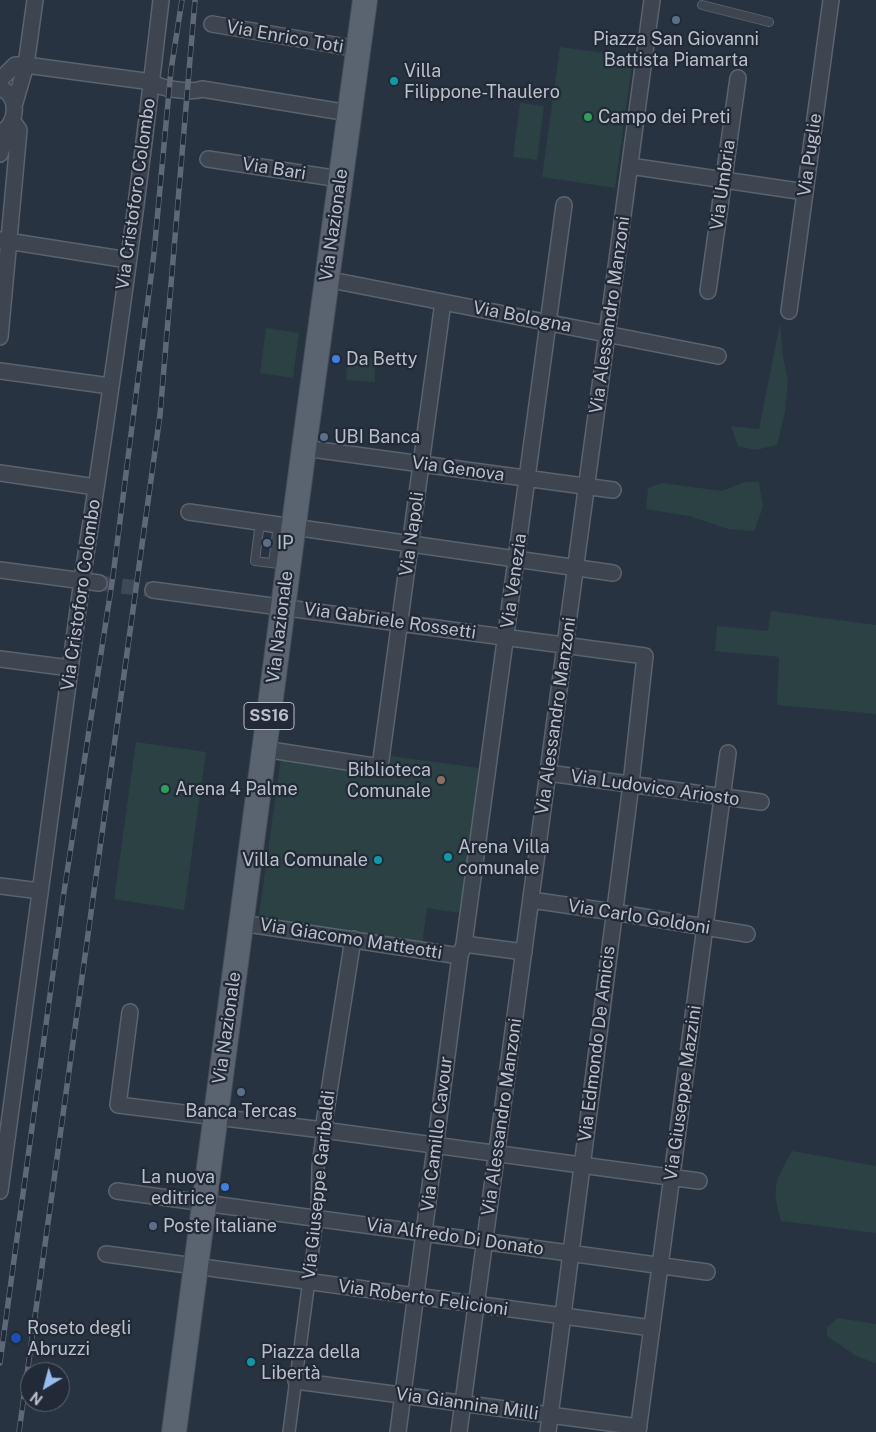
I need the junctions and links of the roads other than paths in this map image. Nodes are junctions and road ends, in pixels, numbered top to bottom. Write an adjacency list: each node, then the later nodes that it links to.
1 (35, 0): 10 (street)
2 (161, 0): 12 (street, Via Cristoforo Colombo)
3 (365, 0): 9 (main road, Via Nazionale / SS16)
4 (652, 0): 18 (street, Via Alessandro Manzoni)
5 (831, 0): 21 (street, Via Puglie)
6 (702, 4): 7 (lane)
7 (769, 22)
8 (212, 24): 9 (street, Via Enrico Toti)
9 (358, 49): 14 (main road, Via Nazionale / SS16)
10 (26, 64): 12 (street); 13 (street); 15 (street)
11 (738, 78): 20 (street, Via Umbria)
12 (152, 82): 14 (street); 24 (street, Via Cristoforo Colombo)
13 (2, 86): 15 (street)
14 (349, 113): 19 (main road, Via Nazionale / SS16)
15 (9, 121): 16 (street); 23 (street)
16 (0, 154)
17 (208, 159): 19 (street, Via Bari)
18 (630, 166): 20 (street); 30 (street, Via Alessandro Manzoni)
19 (340, 179): 25 (main road, Via Nazionale / SS16)
20 (724, 180): 21 (street); 26 (street, Via Umbria)
21 (805, 192): 28 (street, Via Puglie)
22 (564, 205): 29 (street, Via Venezia)
23 (5, 241): 24 (street); 31 (street)
24 (128, 260): 34 (street, Via Cristoforo Colombo)
25 (326, 279): 27 (street, Via Bologna); 35 (main road, Via Nazionale / SS16)
26 (708, 291)
27 (443, 302): 29 (street, Via Bologna); 36 (street, Via Napoli)
28 (789, 311)
29 (548, 322): 30 (street, Via Bologna); 38 (street, Via Venezia)
30 (607, 334): 32 (street, Via Bologna); 39 (street, Via Alessandro Manzoni)
31 (0, 337)
32 (718, 356)
33 (0, 371): 34 (street)
34 (110, 386): 40 (street, Via Cristoforo Colombo)
35 (304, 448): 36 (street, Via Genova); 44 (main road, Via Nazionale / SS16)
36 (421, 464): 38 (street, Via Genova); 45 (street, Via Napoli)
37 (0, 473): 40 (street)
38 (528, 479): 39 (street, Via Genova); 46 (street, Via Venezia)
39 (587, 486): 41 (street, Via Genova); 48 (street, Via Alessandro Manzoni)
40 (96, 487): 51 (street, Via Cristoforo Colombo)
41 (613, 490)
42 (189, 512): 43 (street)
43 (260, 522): 44 (street); 47 (lane)
44 (286, 526): 45 (street); 47 (main road, Via Nazionale / SS16)
45 (410, 544): 46 (street); 55 (street, Via Napoli)
46 (517, 559): 48 (street); 56 (street, Via Venezia)
47 (281, 564): 54 (main road, Via Nazionale / SS16)
48 (576, 568): 50 (street); 57 (street, Via Alessandro Manzoni)
49 (0, 570): 51 (street)
50 (613, 573)
51 (82, 580): 52 (street); 60 (street, Via Cristoforo Colombo)
52 (99, 583)
53 (153, 590): 54 (street, Via Gabriele Rossetti)
54 (283, 606): 55 (street, Via Gabriele Rossetti); 61 (main road, Via Nazionale / SS16)
55 (400, 622): 56 (street, Via Gabriele Rossetti); 61 (street, Via Napoli)
56 (506, 637): 57 (street, Via Gabriele Rossetti); 75 (street, Via Venezia)
57 (565, 645): 58 (street, Via Gabriele Rossetti); 63 (street, Via Alessandro Manzoni)
58 (645, 656): 64 (street, Via Edmondo De Amicis)
59 (0, 659): 60 (street)
60 (70, 668): 68 (street, Via Cristoforo Colombo)
61 (264, 749): 71 (main road, Via Nazionale / SS16)
62 (728, 753): 65 (street, Via Giuseppe Mazzini)
63 (548, 772): 64 (street, Via Ludovico Ariosto); 69 (street, Via Alessandro Manzoni)
64 (631, 784): 65 (street, Via Ludovico Ariosto); 70 (street, Via Edmondo De Amicis)
65 (722, 797): 66 (street, Via Ludovico Ariosto); 72 (street, Via Giuseppe Mazzini)
66 (761, 802)
67 (0, 886): 68 (street)
68 (40, 891): 78 (street, Via Cristoforo Colombo)
69 (531, 900): 70 (street, Via Carlo Goldoni); 76 (street, Via Alessandro Manzoni)
70 (614, 912): 72 (street, Via Carlo Goldoni); 83 (street, Via Edmondo De Amicis)
71 (241, 922): 74 (street, Via Giacomo Matteotti); 79 (main road, Via Nazionale / SS16)
72 (705, 928): 73 (street, Via Carlo Goldoni); 84 (street, Via Giuseppe Mazzini)
73 (747, 934)
74 (353, 939): 75 (street, Via Giacomo Matteotti); 80 (street, Via Giuseppe Garibaldi)
75 (462, 950): 76 (street, Via Giacomo Matteotti); 81 (street, Via Camillo Cavour)
76 (524, 952): 82 (street, Via Alessandro Manzoni)
77 (130, 1012): 79 (street)
78 (7, 1091): 85 (street, Via Cristoforo Colombo)
79 (215, 1118): 80 (street); 88 (main road, Via Nazionale / SS16)
80 (323, 1130): 81 (street); 89 (street, Via Giuseppe Garibaldi)
81 (435, 1146): 82 (street); 90 (street, Via Camillo Cavour)
82 (497, 1154): 83 (street); 91 (street, Via Alessandro Manzoni)
83 (581, 1166): 84 (street); 92 (street, Via Edmondo De Amicis)
84 (672, 1178): 86 (street); 94 (street, Via Giuseppe Mazzini)
85 (1, 1181)
86 (699, 1182)
87 (117, 1191): 88 (street, Via Alfredo Di Donato)
88 (203, 1204): 89 (street, Via Alfredo Di Donato); 95 (main road, Via Nazionale / SS16)
89 (317, 1219): 90 (street, Via Alfredo Di Donato); 97 (street, Via Giuseppe Garibaldi)
90 (424, 1233): 91 (street, Via Alfredo Di Donato); 98 (street, Via Camillo Cavour)
91 (485, 1241): 92 (street, Via Alfredo Di Donato); 99 (street, Via Alessandro Manzoni)
92 (570, 1252): 94 (street, Via Alfredo Di Donato); 100 (street, Via Edmondo De Amicis)
93 (106, 1254): 95 (street, Via Roberto Felicioni)
94 (660, 1264): 96 (street, Via Alfredo Di Donato); 101 (street, Via Giuseppe Mazzini)
95 (195, 1267): 97 (street, Via Roberto Felicioni); 107 (main road, Via Nazionale / SS16)
96 (707, 1272)
97 (309, 1282): 98 (street, Via Roberto Felicioni); 102 (street, Via Giuseppe Garibaldi)
98 (415, 1296): 99 (street, Via Roberto Felicioni); 103 (street, Via Camillo Cavour)
99 (476, 1305): 100 (street, Via Roberto Felicioni); 104 (street, Via Alessandro Manzoni)
100 (562, 1316): 101 (street, Via Roberto Felicioni); 105 (street, Via Edmondo De Amicis)
101 (652, 1328): 106 (street, Via Giuseppe Mazzini)
102 (296, 1381): 103 (street, Via Giannina Milli); 108 (street, Via Giuseppe Garibaldi)
103 (402, 1395): 104 (street, Via Giannina Milli); 109 (street, Via Camillo Cavour)
104 (463, 1403): 105 (street, Via Giannina Milli); 110 (street, Via Alessandro Manzoni)
105 (550, 1415): 106 (street, Via Giannina Milli); 111 (street, Via Edmondo De Amicis)
106 (638, 1429)
107 (174, 1432)
108 (289, 1432)
109 (398, 1432)
110 (459, 1432)
111 (548, 1432)

